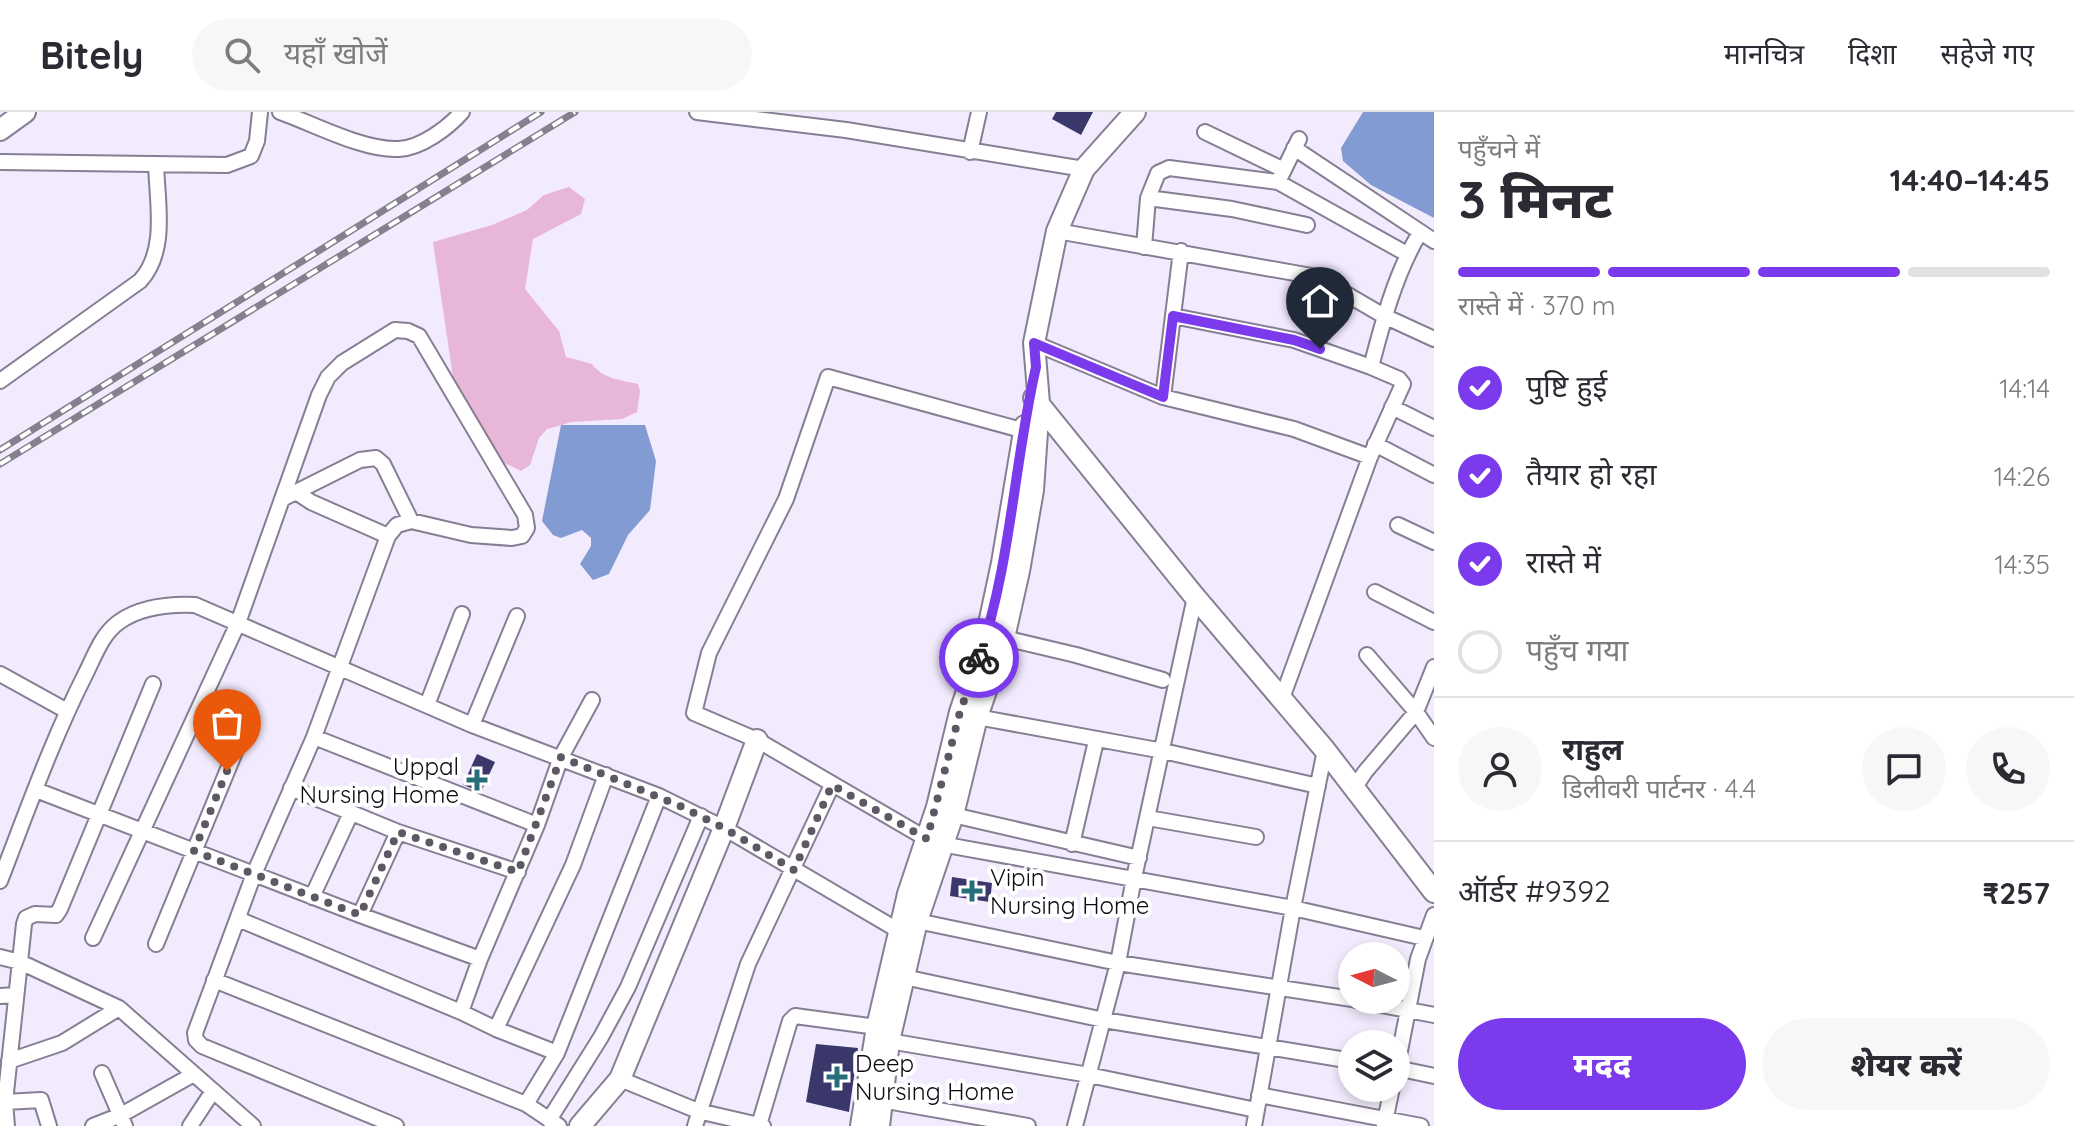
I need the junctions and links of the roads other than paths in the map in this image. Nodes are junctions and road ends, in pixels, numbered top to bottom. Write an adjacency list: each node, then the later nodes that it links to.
1 (25, 112): 8 (main road)
2 (260, 112): 12 (street)
3 (280, 112): 4 (street)
4 (462, 112)
5 (697, 112): 10 (street)
6 (979, 112): 10 (street)
7 (1135, 112): 13 (main road)
8 (0, 130)
9 (1205, 132): 14 (street)
10 (970, 152): 13 (street)
11 (0, 162): 12 (street)
12 (156, 164): 28 (street)
13 (1084, 169): 17 (main road)
14 (1281, 176): 15 (street); 18 (street); 22 (street)
15 (1148, 198): 16 (street); 20 (street)
16 (1307, 225)
17 (1057, 231): 20 (street); 26 (main road)
18 (1419, 234): 19 (street); 22 (street)
19 (1434, 241)
20 (1144, 247): 21 (street)
21 (1181, 251): 23 (street); 24 (street)
22 (1407, 254): 24 (street)
23 (1173, 316): 27 (street); 29 (street)
24 (1384, 316): 25 (street); 27 (street)
25 (1434, 339)
26 (1034, 343): 29 (street); 30 (main road)
27 (1371, 367): 31 (street)
28 (0, 381)
29 (1163, 397): 34 (street)
30 (1034, 399): 33 (main road); 43 (main road); 48 (main road)
31 (1392, 407): 32 (street); 34 (street)
32 (1434, 428)
33 (1025, 431): 65 (street); 87 (main road)
34 (1373, 451): 35 (street); 56 (street)
35 (1434, 475)
36 (296, 492): 37 (street); 38 (street); 40 (street)
37 (282, 499): 38 (street); 47 (street)
38 (411, 521): 40 (street)
39 (1398, 525): 41 (street)
40 (388, 536): 51 (street)
41 (1434, 542)
42 (1375, 592): 46 (street)
43 (1195, 597): 56 (main road); 68 (street)
44 (462, 614): 57 (street)
45 (517, 616): 62 (street)
46 (1434, 622)
47 (238, 623): 51 (street); 58 (street); 84 (street)
48 (1004, 638): 53 (street); 60 (main road)
49 (1367, 655): 59 (street)
50 (1434, 667): 59 (street)
51 (340, 668): 57 (street); 63 (street)
52 (0, 674): 58 (street)
53 (1163, 680)
54 (153, 684): 78 (street)
55 (592, 700): 69 (street)
56 (1281, 701): 67 (main road)
57 (427, 705): 62 (street)
58 (67, 711): 74 (street)
59 (1416, 712): 64 (street); 75 (street)
60 (977, 717): 66 (street); 79 (main road)
61 (249, 718): 89 (street)
62 (472, 725): 69 (street)
63 (314, 737): 73 (street); 82 (street)
64 (1434, 738)
65 (757, 740): 71 (street); 83 (main road)
66 (1096, 741): 68 (street); 88 (street)
67 (1325, 750): 72 (street); 75 (main road)
68 (1163, 751): 72 (street); 81 (street)
69 (561, 757): 70 (street); 82 (street)
70 (606, 775): 76 (street); 122 (street)
71 (832, 785): 87 (street); 91 (street)
72 (1318, 786): 98 (street)
73 (291, 788): 77 (street); 93 (street)
74 (36, 790): 78 (street); 95 (street)
75 (1353, 790): 96 (main road)
76 (659, 796): 80 (street); 126 (street)
77 (351, 813): 85 (street); 97 (street)
78 (98, 814): 84 (street); 108 (street)
79 (953, 815): 87 (main road); 88 (street)
80 (701, 816): 83 (street); 142 (street)
81 (1148, 818): 86 (street); 90 (street)
82 (537, 825): 92 (street)
83 (724, 828): 91 (street); 133 (main road)
84 (141, 830): 89 (street); 103 (street)
85 (398, 832): 92 (street); 99 (street)
86 (1256, 837)
87 (934, 842): 94 (street); 102 (main road)
88 (1072, 844): 90 (street)
89 (194, 851): 93 (street); 105 (street)
90 (1139, 858): 94 (street)
91 (794, 870): 102 (street); 140 (street)
92 (518, 872): 107 (street)
93 (254, 874): 97 (street); 101 (street)
94 (1134, 878): 98 (street); 109 (street)
95 (0, 881)
96 (1434, 892)
97 (312, 897): 99 (street)
98 (1293, 908): 104 (street); 112 (street)
99 (360, 915): 107 (street)
100 (1434, 915): 104 (street)
101 (238, 919): 111 (street); 119 (street)
102 (909, 926): 109 (street); 110 (main road); 123 (main road)
103 (93, 938)
104 (1424, 938): 116 (street)
105 (156, 944)
106 (0, 957): 108 (street)
107 (480, 959): 119 (street)
108 (20, 962): 113 (street); 117 (street)
109 (1118, 963): 112 (street); 121 (street)
110 (904, 977): 121 (street); 123 (main road)
111 (214, 980): 139 (street); 149 (street)
112 (1278, 986): 115 (street); 124 (street)
113 (16, 995): 114 (street); 125 (street)
114 (0, 996)
115 (1338, 997)
116 (1410, 1000)
117 (119, 1008): 125 (street); 130 (street)
118 (1410, 1009): 120 (street)
119 (461, 1012): 122 (street)
120 (1434, 1015)
121 (1104, 1020): 124 (street); 131 (street)
122 (496, 1029): 126 (street)
123 (883, 1034): 131 (street); 135 (main road); 152 (street); 153 (main road)
124 (1269, 1048): 127 (street); 138 (street)
125 (7, 1052): 136 (street)
126 (557, 1053): 139 (street)
127 (1338, 1059)
128 (1410, 1072): 132 (street)
129 (102, 1073): 141 (street)
130 (194, 1074): 134 (street); 141 (street)
131 (1089, 1075): 138 (street); 156 (street)
132 (1434, 1076)
133 (620, 1079): 140 (street); 150 (main road)
134 (213, 1091): 147 (street); 148 (street)
135 (881, 1100): 154 (main road); 155 (street)
136 (5, 1102): 144 (street); 145 (street)
137 (1389, 1102): 143 (street)
138 (1258, 1103): 143 (street); 157 (street)
139 (526, 1104): 142 (street)
140 (698, 1111): 151 (street); 152 (street)
141 (123, 1121): 146 (street)
142 (554, 1123)
143 (1385, 1123): 158 (street)
144 (7, 1126)
145 (49, 1126)
146 (93, 1126)
147 (190, 1126)
148 (253, 1126)
149 (396, 1126)
150 (580, 1126)
151 (695, 1126)
152 (761, 1126)
153 (861, 1126)
154 (879, 1126)
155 (1028, 1126)
156 (1075, 1126)
157 (1254, 1126)
158 (1421, 1126)

